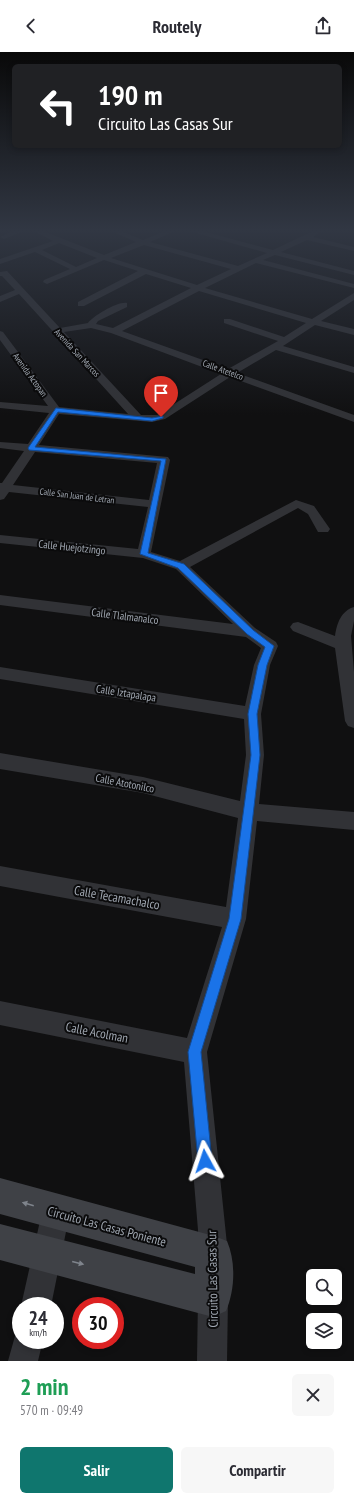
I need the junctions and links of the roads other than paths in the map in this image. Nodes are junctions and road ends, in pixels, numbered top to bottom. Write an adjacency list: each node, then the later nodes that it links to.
1 (16, 292): 7 (street)
2 (20, 292): 13 (street, Avenida San Marcos)
3 (103, 292): 8 (street)
4 (190, 292): 14 (street)
5 (212, 292): 11 (street)
6 (354, 296): 11 (street)
7 (0, 299)
8 (80, 304)
9 (124, 305): 12 (street)
10 (227, 321): 17 (street)
11 (312, 322): 15 (street); 17 (street)
12 (91, 325): 13 (street); 14 (street, Calle Atetelco)
13 (57, 331): 23 (street, Avenida San Marcos)
14 (114, 331): 20 (street, Calle Atetelco)
15 (354, 332)
16 (0, 334): 22 (street, Avenida Actopan)
17 (284, 340): 18 (street)
18 (275, 347): 19 (street); 20 (street)
19 (354, 370)
20 (229, 373): 23 (street); 24 (street, Calle Atetelco)
21 (0, 405): 22 (street)
22 (56, 410): 23 (street); 26 (street)
23 (138, 418)
24 (354, 419)
25 (0, 445): 26 (street)
26 (31, 448): 27 (street); 28 (street)
27 (2, 490): 28 (street, Calle San Juan de Letran)
28 (155, 504): 31 (street)
29 (323, 529): 32 (street)
30 (0, 539): 31 (street, Calle Huejotzingo)
31 (144, 554): 32 (street, Circuito Las Casas Sur)
32 (181, 566): 36 (street, Circuito Las Casas Sur)
33 (0, 600): 36 (street, Calle Tlalmanalco)
34 (354, 612): 37 (street)
35 (298, 627): 37 (street)
36 (250, 632): 39 (street, Circuito Las Casas Sur)
37 (343, 645): 40 (street)
38 (0, 673): 39 (street, Calle Iztapalapa)
39 (252, 714): 42 (street, Circuito Las Casas Sur)
40 (354, 721)
41 (0, 761): 42 (street, Calle Atotonilco)
42 (249, 812): 43 (street, Calle Atotonilco); 45 (street, Circuito Las Casas Sur)
43 (354, 821)
44 (0, 876): 45 (street, Calle Tecamachalco)
45 (235, 919): 47 (street, Circuito Las Casas Sur)
46 (0, 1013): 47 (street, Calle Acolman)
47 (195, 1052): 51 (street, Circuito Las Casas Sur)
48 (0, 1196): 49 (street, Circuito Las Casas Poniente, one-way to 48)
49 (56, 1212): 51 (street, Circuito Las Casas Poniente); 52 (street)
50 (0, 1242): 52 (street)
51 (214, 1254): 54 (street, Circuito Las Casas Sur)
52 (48, 1255): 53 (street); 54 (street, one-way to 54)
53 (38, 1297)
54 (213, 1298): 57 (street, Circuito Las Casas Sur)
55 (26, 1349): 56 (street)
56 (23, 1361)
57 (212, 1361)

